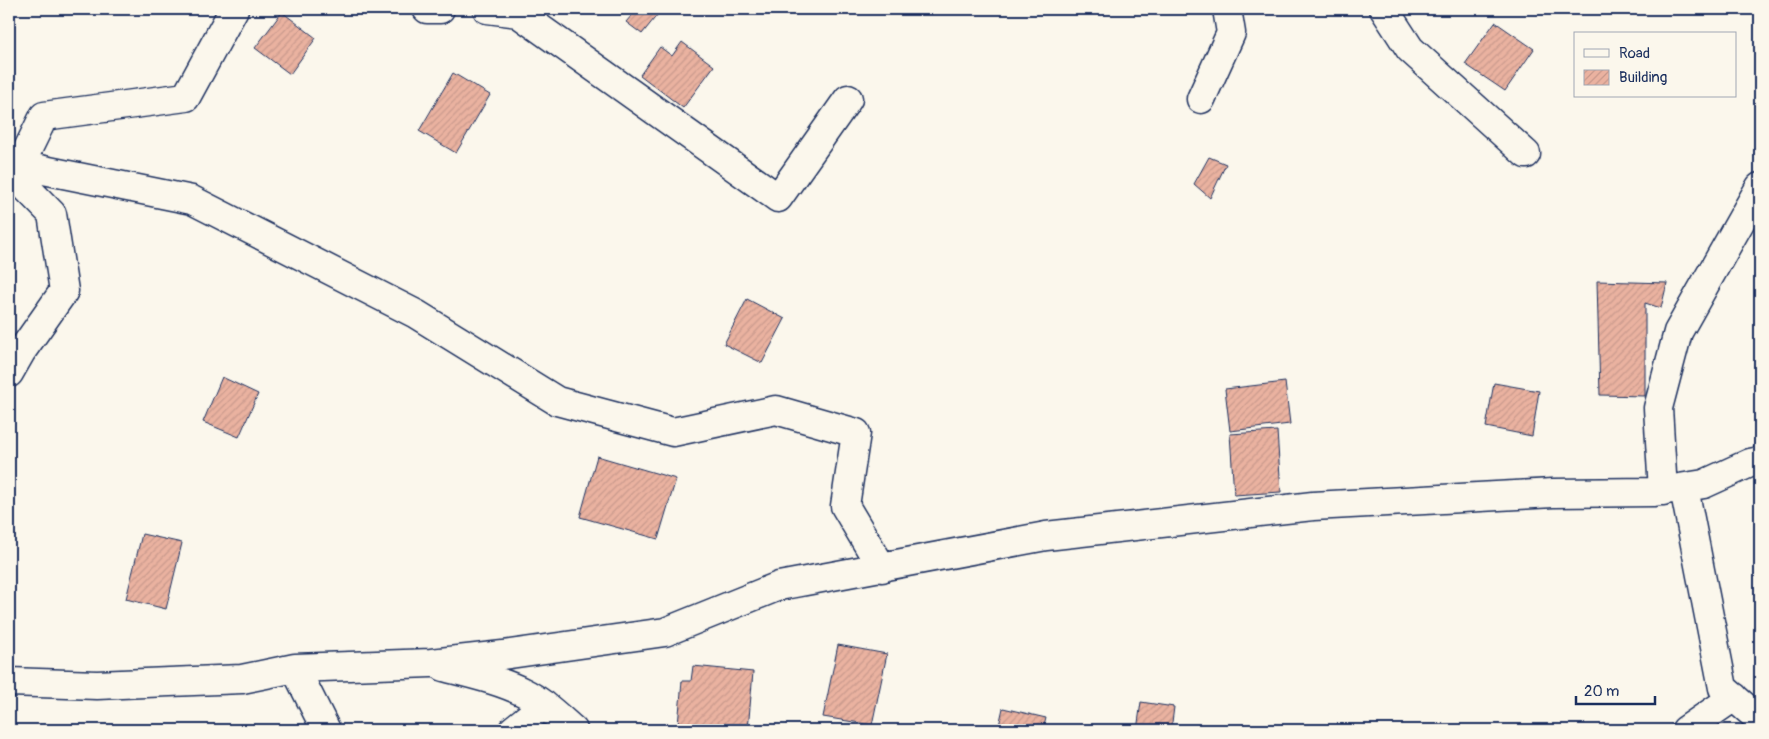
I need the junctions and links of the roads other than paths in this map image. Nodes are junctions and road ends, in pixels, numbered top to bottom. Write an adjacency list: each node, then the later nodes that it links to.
1 (234, 9): 10 (street)
2 (427, 9): 3 (street)
3 (440, 9)
4 (487, 9): 7 (street)
5 (1227, 9): 8 (street)
6 (1384, 9): 9 (street)
7 (848, 99)
8 (1200, 99)
9 (1526, 154)
10 (12, 166): 12 (street); 15 (street)
11 (1760, 188): 14 (street)
12 (9, 373)
13 (1760, 461): 14 (street)
14 (1673, 489): 15 (street); 19 (street)
15 (882, 568): 16 (street)
16 (431, 664): 17 (street); 20 (street)
17 (295, 668): 18 (street); 22 (street)
18 (9, 682)
19 (1734, 697): 21 (street); 26 (street)
20 (544, 705): 23 (street); 24 (street); 25 (street)
21 (1760, 720)
22 (326, 730)
23 (513, 730)
24 (531, 730)
25 (573, 730)
26 (1686, 730)

